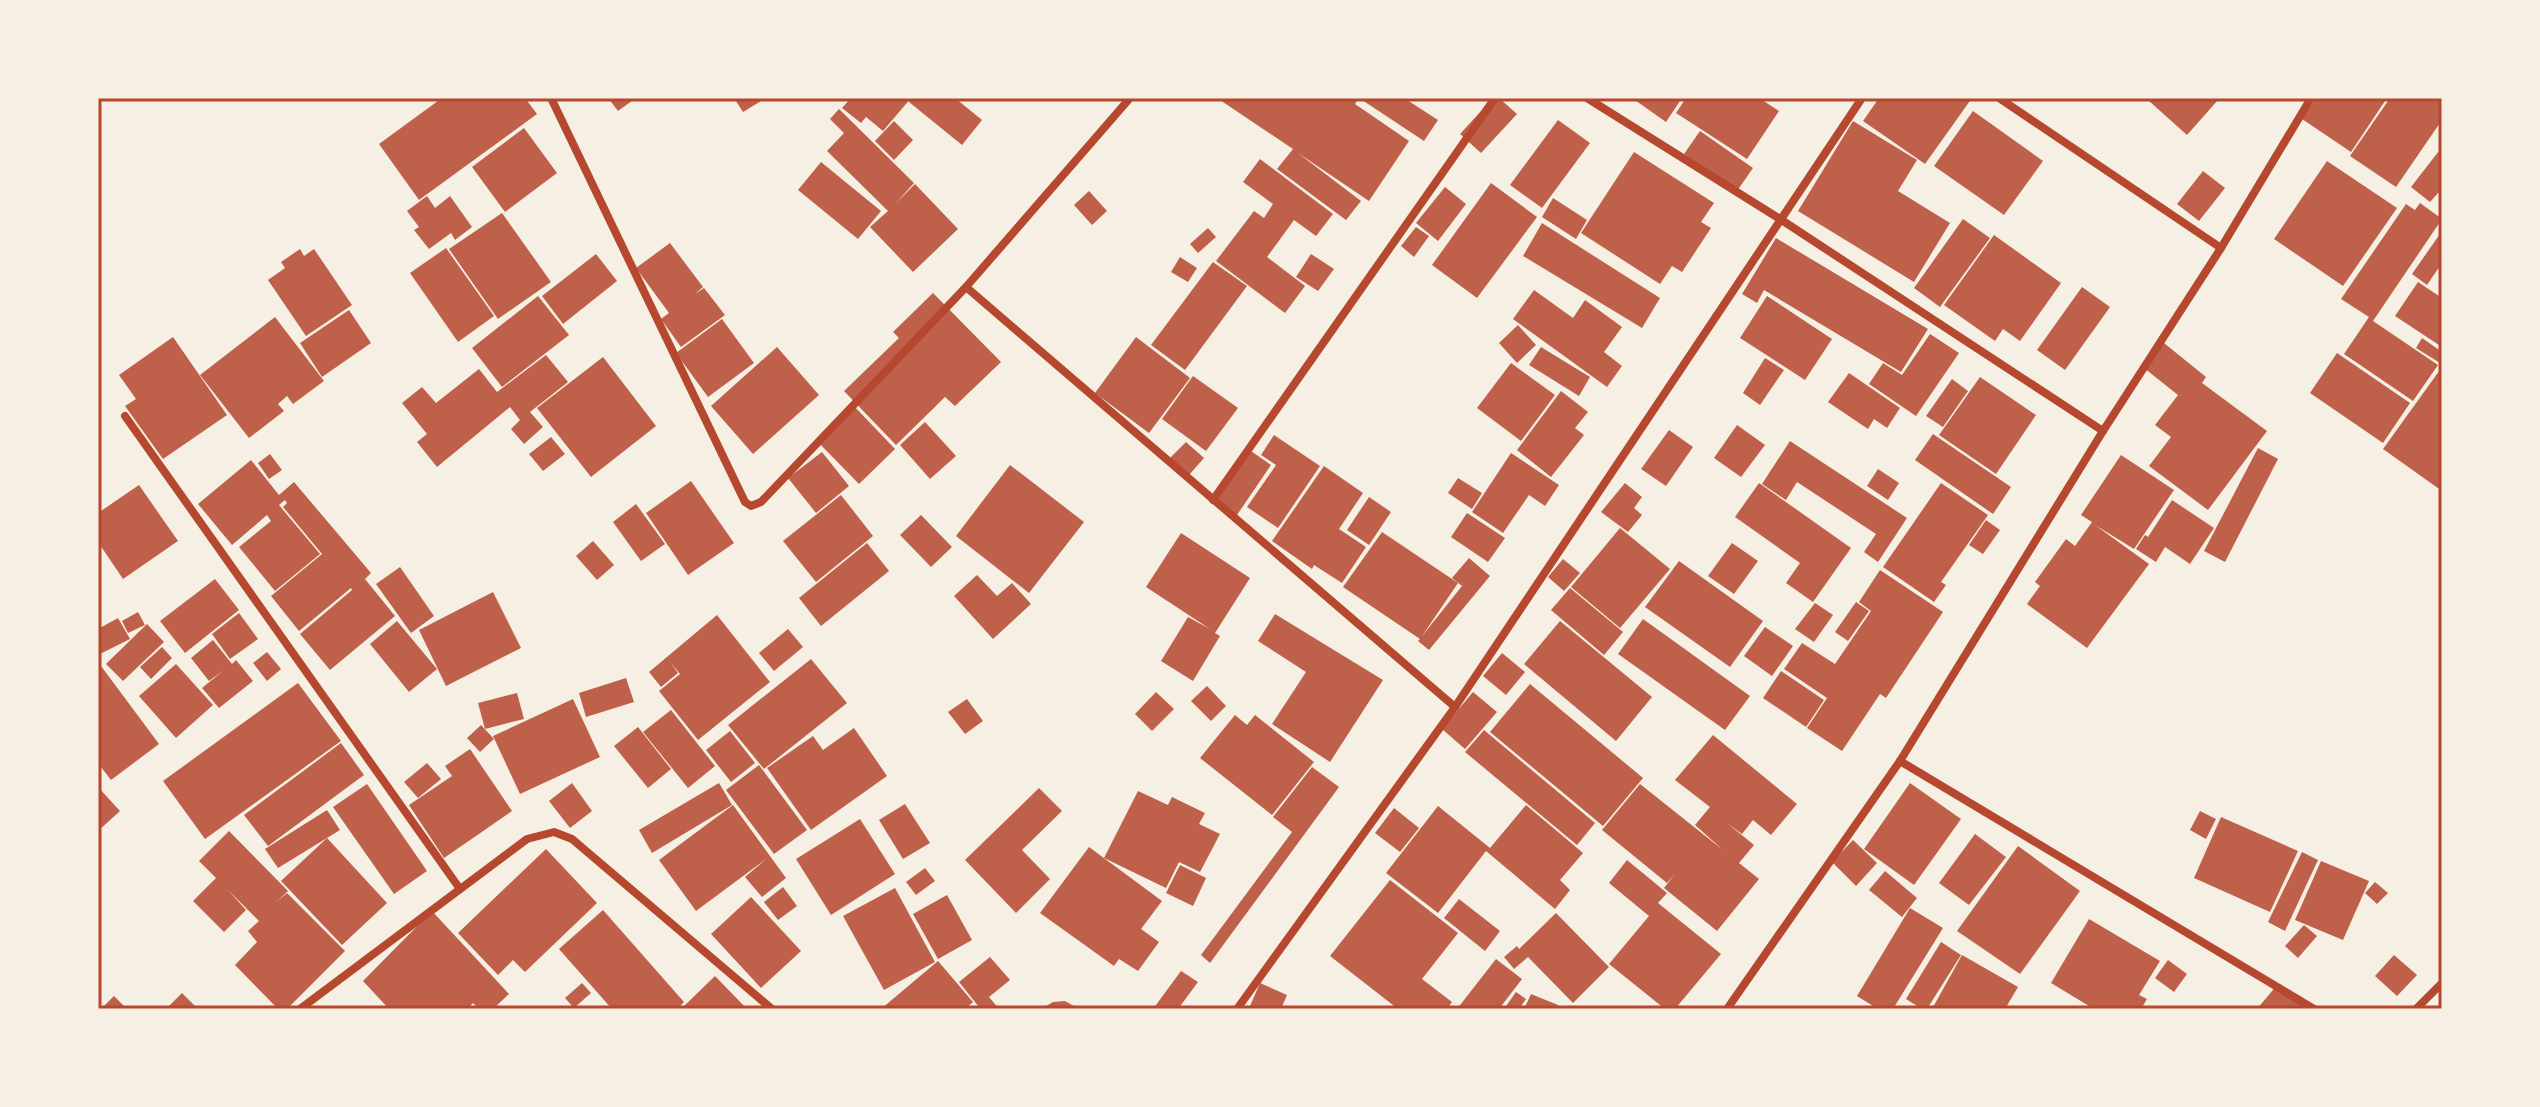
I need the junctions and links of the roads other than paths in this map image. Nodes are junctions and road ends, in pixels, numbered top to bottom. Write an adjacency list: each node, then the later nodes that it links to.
1 (551, 98): 10 (street)
2 (1130, 98): 10 (street)
3 (1495, 98): 13 (street)
4 (1587, 98): 8 (street)
5 (1862, 98): 8 (street)
6 (1999, 98): 9 (street)
7 (2311, 98): 9 (street)
8 (1780, 219): 12 (street); 14 (street)
9 (2221, 248): 12 (street)
10 (966, 287): 13 (street)
11 (125, 416): 16 (street)
12 (2103, 431): 15 (street)
13 (1213, 500): 14 (street)
14 (1455, 707): 20 (street)
15 (1900, 761): 21 (street); 22 (street)
16 (460, 889): 18 (street); 19 (street)
17 (2442, 983): 23 (street)
18 (300, 1009)
19 (772, 1009)
20 (1237, 1009)
21 (1727, 1009)
22 (2314, 1009)
23 (2416, 1009)

